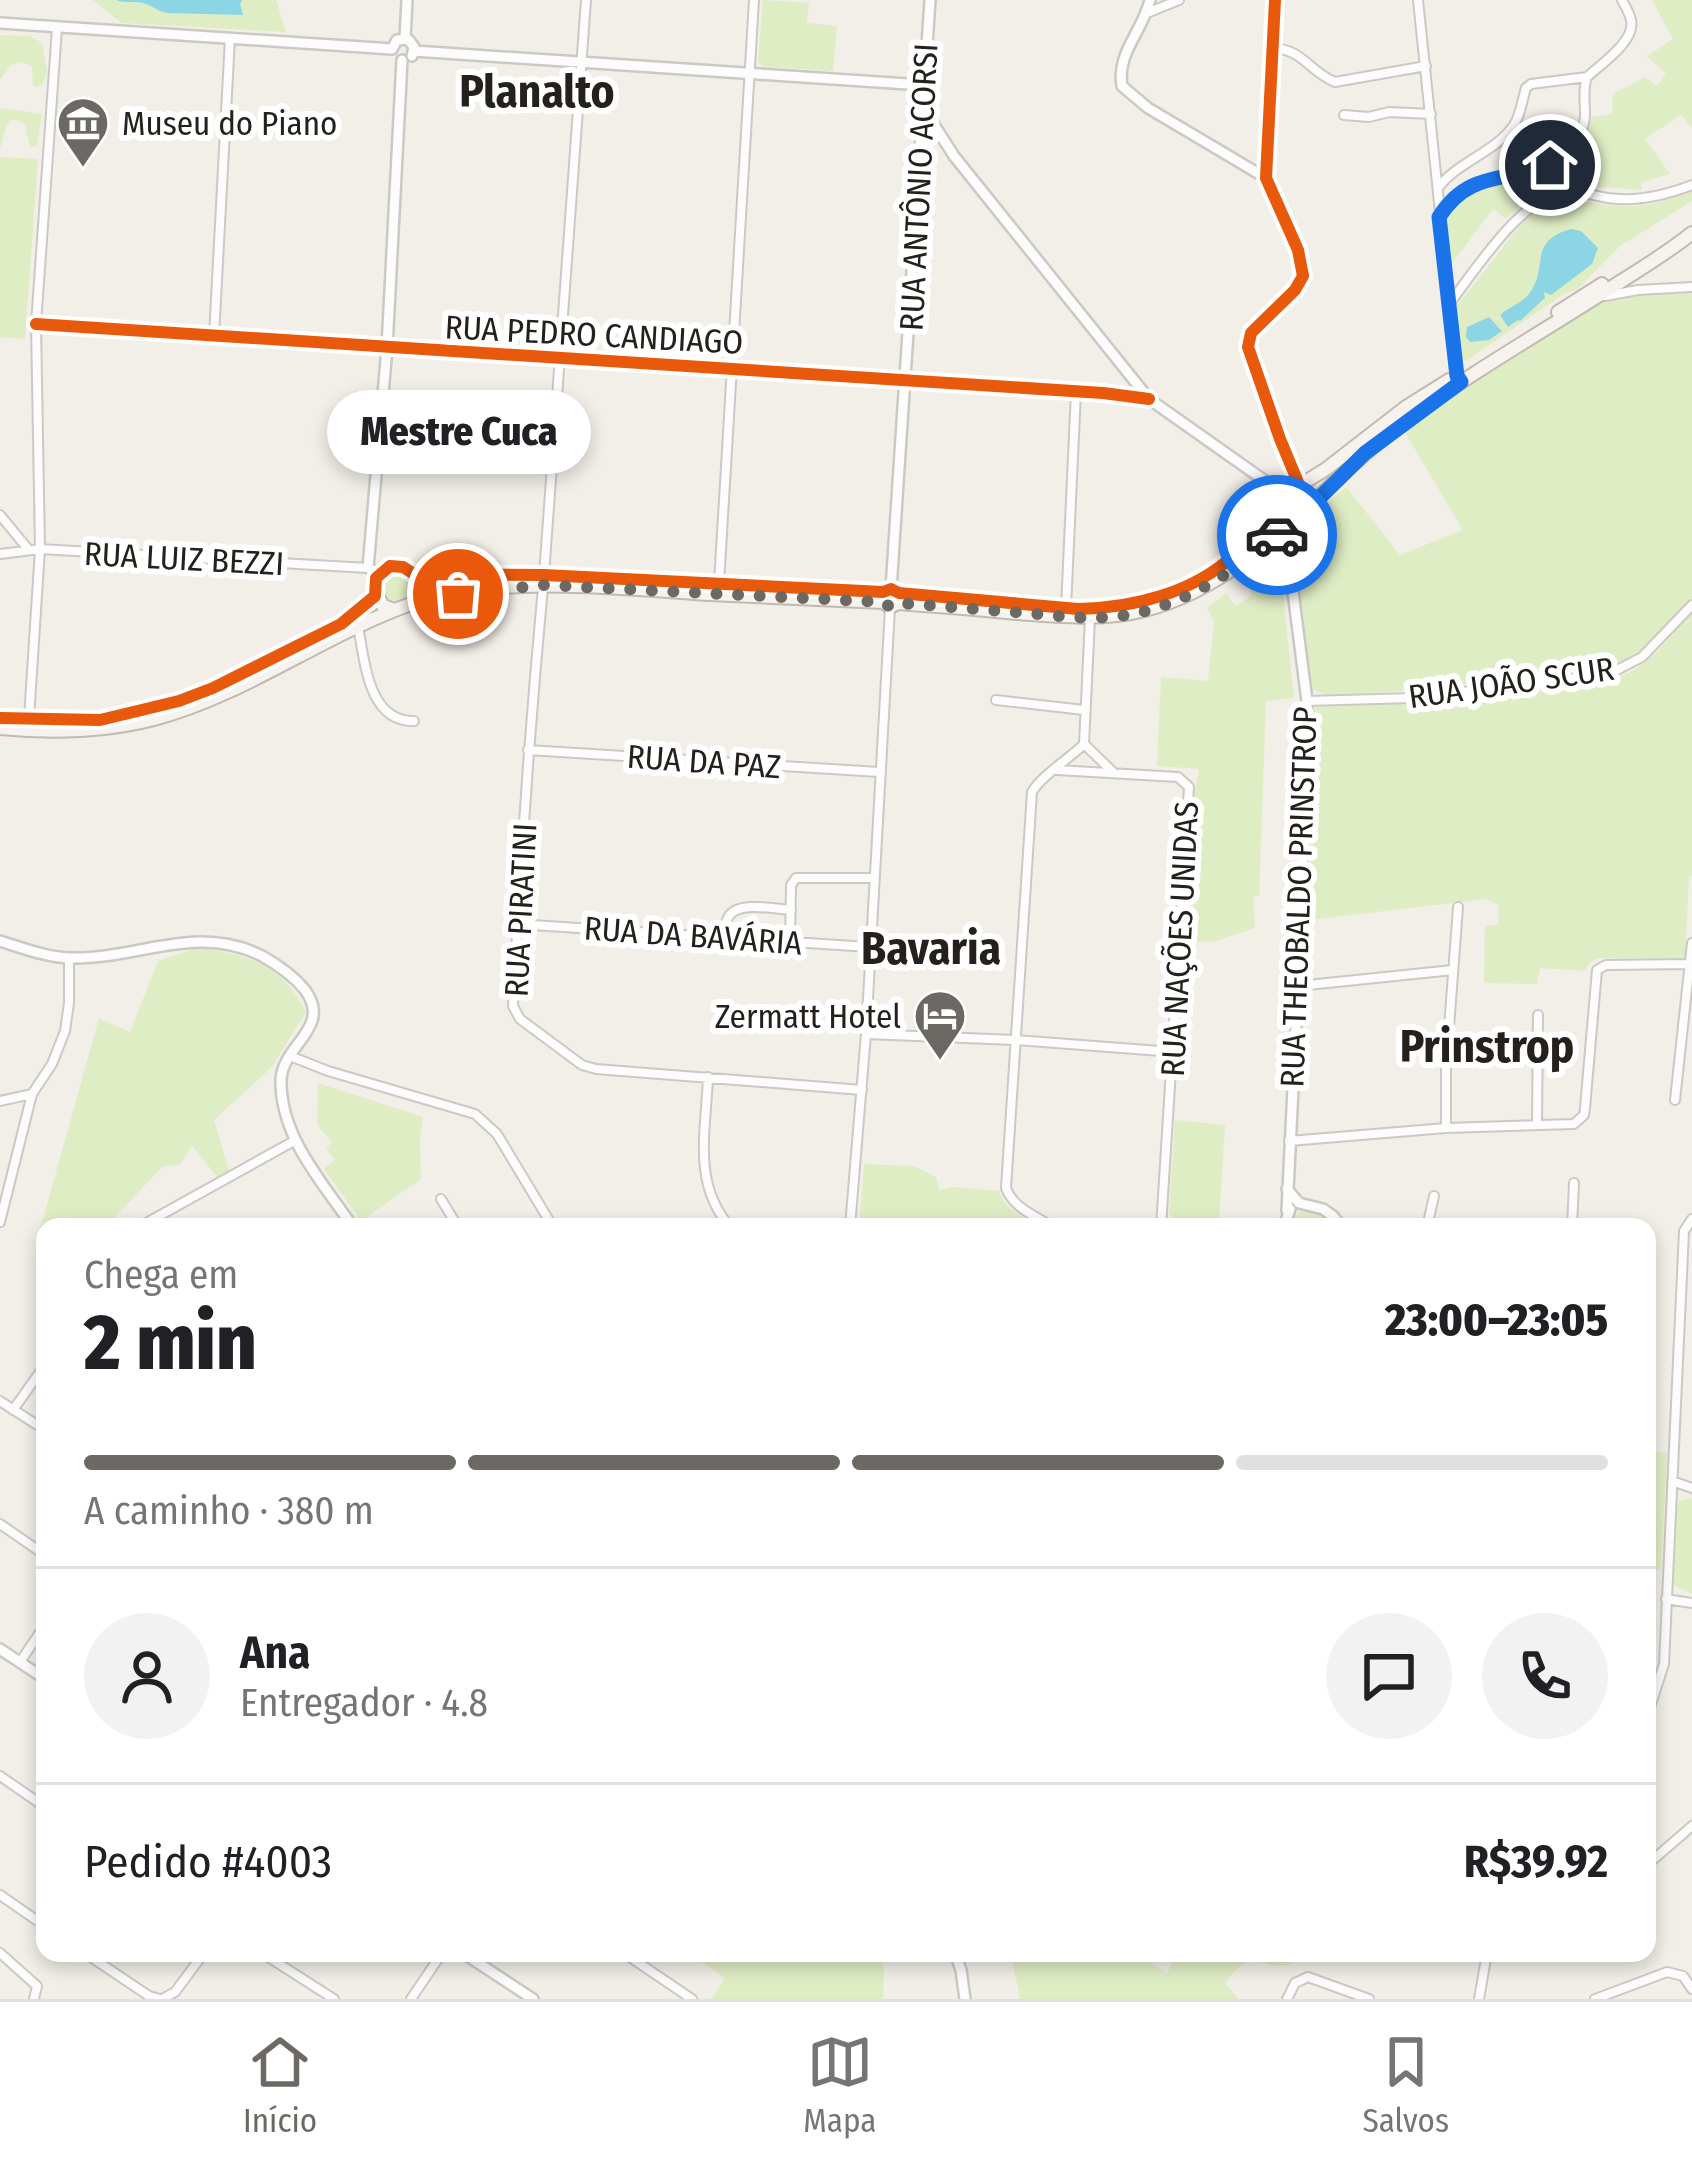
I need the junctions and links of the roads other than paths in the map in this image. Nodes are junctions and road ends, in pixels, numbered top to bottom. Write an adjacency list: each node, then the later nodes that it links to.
1 (407, 0): 14 (street)
2 (586, 0): 19 (street, RUA PIRATINI)
3 (754, 0): 21 (street)
4 (930, 0): 23 (street, RUA ANTÔNIO ACORSI)
5 (1150, 0): 10 (street)
6 (1179, 0): 10 (street)
7 (1275, 0): 15 (street)
8 (1418, 0): 20 (street)
9 (1622, 0): 22 (street)
10 (1147, 13): 27 (street)
11 (0, 23): 12 (street)
12 (57, 28): 13 (street); 36 (street)
13 (230, 38): 16 (street); 37 (street)
14 (405, 38): 16 (street); 17 (street)
15 (1274, 48): 20 (street); 27 (street)
16 (392, 50): 18 (street)
17 (414, 51): 18 (street); 19 (street)
18 (402, 60): 38 (street)
19 (583, 63): 21 (street); 39 (street, RUA PIRATINI)
20 (1426, 66): 25 (street)
21 (748, 71): 23 (street); 40 (street)
22 (1587, 77): 29 (street); 30 (street)
23 (923, 85): 24 (street, RUA ANTÔNIO ACORSI)
24 (922, 106): 42 (street, RUA ANTÔNIO ACORSI); 44 (street)
25 (1431, 114): 26 (street); 29 (street)
26 (1344, 116)
27 (1267, 178): 45 (street, RUA THEOBALDO PRINSTROP)
28 (1692, 185): 34 (street)
29 (1438, 189): 30 (street)
30 (1439, 217): 34 (street)
31 (1692, 224): 41 (main road)
32 (1692, 233): 35 (main road)
33 (1692, 286): 35 (street)
34 (1449, 304): 41 (street)
35 (1582, 306): 41 (main road)
36 (36, 324): 37 (street, RUA PEDRO CANDIAGO); 50 (street)
37 (214, 336): 38 (street, RUA PEDRO CANDIAGO)
38 (387, 348): 39 (street, RUA PEDRO CANDIAGO); 52 (street)
39 (559, 359): 40 (street, RUA PEDRO CANDIAGO); 54 (street, RUA PIRATINI)
40 (734, 369): 42 (street, RUA PEDRO CANDIAGO); 55 (street)
41 (1459, 379): 45 (main road); 47 (main road)
42 (907, 381): 43 (street, RUA PEDRO CANDIAGO); 57 (street, RUA ANTÔNIO ACORSI)
43 (1076, 392): 44 (street, RUA PEDRO CANDIAGO); 61 (street)
44 (1149, 398): 45 (street)
45 (1284, 499): 47 (main road); 47 (main road); 48 (street, RUA THEOBALDO PRINSTROP); 61 (main road)
46 (0, 515): 49 (street)
47 (1298, 515): 48 (main road); 59 (street, RUA THEOBALDO PRINSTROP)
48 (1281, 532): 59 (street, RUA THEOBALDO PRINSTROP); 63 (main road)
49 (28, 549): 50 (street, RUA LUIZ BEZZI); 51 (street, RUA LUIZ BEZZI)
50 (40, 549): 52 (street, RUA LUIZ BEZZI); 70 (street)
51 (0, 554)
52 (374, 571): 53 (main road); 56 (main road)
53 (414, 574): 54 (main road); 58 (main road)
54 (544, 580): 55 (main road); 57 (main road); 58 (main road); 73 (street, RUA PIRATINI)
55 (719, 583): 57 (main road)
56 (375, 596): 62 (main road); 70 (main road)
57 (891, 598): 61 (main road); 63 (main road); 75 (street, RUA ANTÔNIO ACORSI)
58 (411, 604): 62 (main road)
59 (1293, 605): 66 (street, RUA THEOBALDO PRINSTROP)
60 (1692, 605): 66 (street, RUA JOÃO SCUR)
61 (1066, 608)
62 (394, 610): 64 (main road)
63 (1090, 618): 67 (street)
64 (358, 627): 69 (street); 70 (main road)
65 (996, 700): 67 (street)
66 (1306, 701): 90 (street, RUA THEOBALDO PRINSTROP)
67 (1084, 710): 72 (street)
68 (0, 718): 70 (main road)
69 (414, 721)
70 (29, 725): 71 (main road)
71 (0, 728)
72 (1084, 744): 74 (street); 76 (street)
73 (528, 750): 75 (street, RUA DA PAZ); 80 (street, RUA PIRATINI)
74 (1057, 770): 76 (street, RUA NAÇÕES UNIDAS); 94 (street)
75 (879, 772): 77 (street, RUA ANTÔNIO ACORSI)
76 (1115, 773): 95 (street, RUA NAÇÕES UNIDAS)
77 (874, 878): 79 (street); 85 (street, RUA ANTÔNIO ACORSI)
78 (1458, 907): 88 (street)
79 (791, 910): 81 (street); 83 (street)
80 (517, 924): 81 (street, RUA DA BAVÁRIA); 97 (street, RUA PIRATINI)
81 (722, 937): 83 (street, RUA DA BAVÁRIA)
82 (0, 941): 86 (street)
83 (790, 942): 85 (street, RUA DA BAVÁRIA)
84 (1692, 943): 87 (street)
85 (869, 947): 93 (street, RUA ANTÔNIO ACORSI)
86 (69, 959): 96 (street); 99 (street)
87 (1690, 964): 89 (street); 102 (street)
88 (1453, 970): 90 (street); 103 (street)
89 (1688, 982): 91 (street); 100 (street)
90 (1298, 986): 105 (street, RUA THEOBALDO PRINSTROP)
91 (1692, 997)
92 (1538, 1015): 102 (street)
93 (866, 1034): 94 (street); 98 (street, RUA ANTÔNIO ACORSI)
94 (1015, 1040): 95 (street); 118 (street)
95 (1174, 1052): 119 (street, RUA NAÇÕES UNIDAS)
96 (290, 1055): 104 (street); 115 (street)
97 (709, 1077): 98 (street, RUA PIRATINI); 116 (street)
98 (862, 1090): 117 (street, RUA ANTÔNIO ACORSI)
99 (32, 1094): 101 (street); 125 (street)
100 (1676, 1100)
101 (0, 1101)
102 (1537, 1124): 103 (street)
103 (1446, 1129): 105 (street)
104 (294, 1141): 112 (street); 113 (street)
105 (1289, 1141): 107 (street, RUA THEOBALDO PRINSTROP)
106 (1574, 1183): 123 (street)
107 (1287, 1189): 110 (street); 111 (street, RUA THEOBALDO PRINSTROP)
108 (1433, 1196): 122 (street)
109 (441, 1199): 114 (street)
110 (1299, 1203): 111 (street); 121 (street)
111 (1287, 1211): 120 (street, RUA THEOBALDO PRINSTROP)
112 (155, 1218)
113 (347, 1218)
114 (453, 1218)
115 (548, 1218)
116 (722, 1218)
117 (851, 1218)
118 (1039, 1218)
119 (1162, 1218)
120 (1286, 1218)
121 (1335, 1218)
122 (1429, 1218)
123 (1572, 1218)
124 (1692, 1219): 130 (street)
125 (0, 1222)
126 (36, 1378): 128 (street)
127 (0, 1401): 128 (street)
128 (13, 1410): 129 (street)
129 (36, 1424)
130 (1672, 1480): 131 (street); 134 (street)
131 (1692, 1488)
132 (0, 1524): 133 (street)
133 (36, 1549)
134 (1666, 1599): 135 (street); 140 (street)
135 (1692, 1603)
136 (36, 1638): 138 (street)
137 (0, 1649): 138 (street)
138 (20, 1662): 139 (street)
139 (36, 1673)
140 (1656, 1689)
141 (0, 1776): 142 (street)
142 (36, 1802)
143 (1692, 1826): 144 (street)
144 (1656, 1857)
145 (0, 1895): 146 (street)
146 (36, 1920)
147 (0, 1953): 157 (street)
148 (99, 1962): 158 (street)
149 (197, 1962): 158 (street)
150 (276, 1962): 159 (street)
151 (436, 1962): 160 (street)
152 (477, 1962): 161 (street)
153 (637, 1962): 162 (street)
154 (959, 1962): 163 (street)
155 (1485, 1962): 166 (street)
156 (1692, 1989): 167 (street)
157 (34, 1999)
158 (161, 1999)
159 (334, 1999)
160 (412, 1999)
161 (533, 1999)
162 (692, 1999)
163 (965, 1999)
164 (1287, 1999): 165 (street)
165 (1369, 1999)
166 (1479, 1999)
167 (1595, 1999)

